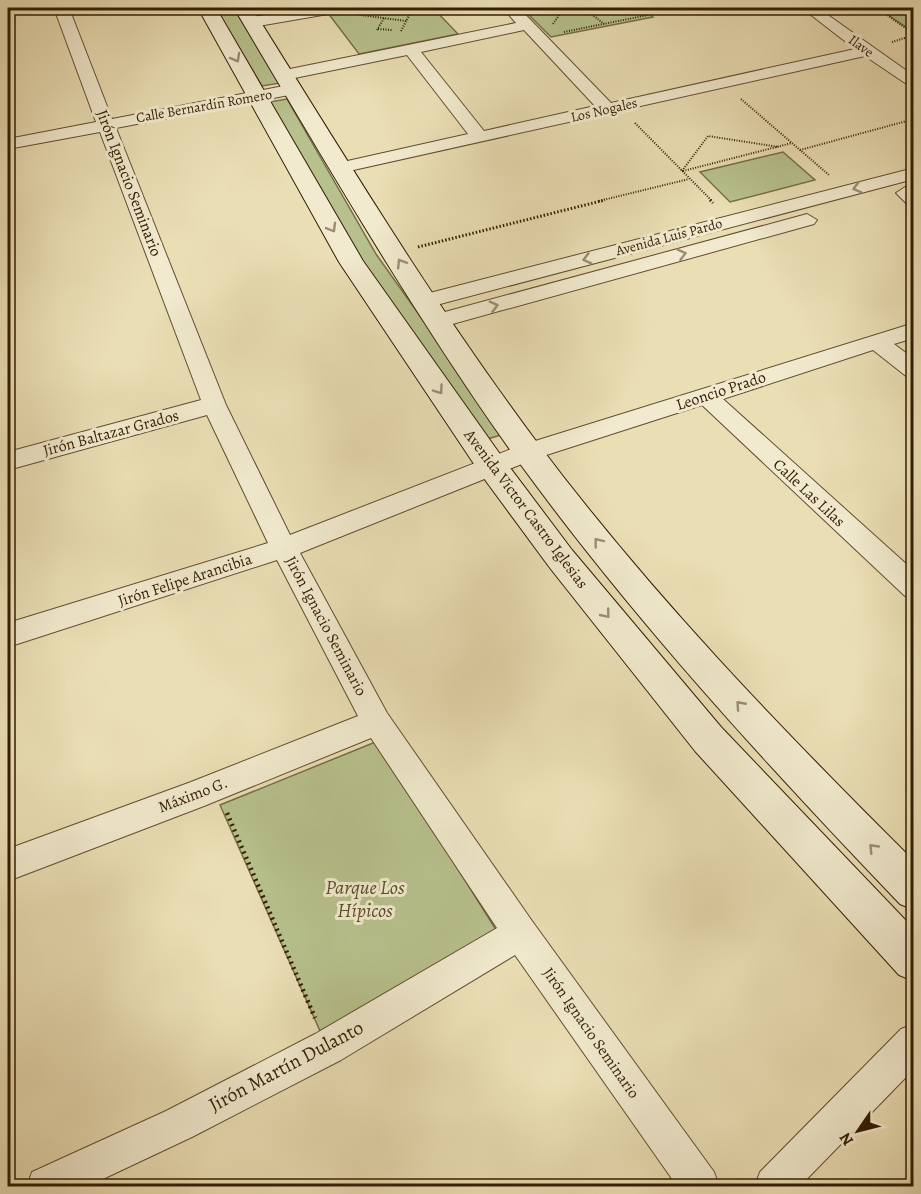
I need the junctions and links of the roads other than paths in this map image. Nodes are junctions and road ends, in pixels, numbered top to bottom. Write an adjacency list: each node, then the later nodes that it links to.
1 (61, 8): 14 (street, Jirón Ignacio Seminario)
2 (207, 8): 12 (street, Avenida Victor Castro Iglesias, one-way to 12)
3 (328, 8): 6 (street)
4 (511, 8): 7 (street)
5 (809, 8): 9 (street, Ilave)
6 (248, 15): 10 (street)
7 (527, 25): 8 (street, Calle Bernardin Romero); 13 (street)
8 (411, 49): 10 (street, Calle Bernardin Romero); 15 (street)
9 (867, 51): 11 (street, Ilave); 13 (street, Los Nogales)
10 (290, 82): 12 (street, Calle Bernardin Romero); 17 (street)
11 (914, 84)
12 (257, 96): 14 (street, Calle Bernardin Romero); 28 (street, Avenida Victor Castro Iglesias, one-way to 28)
13 (613, 108): 15 (street, Los Nogales)
14 (105, 124): 16 (street, Calle Bernardin Romero); 25 (street, Jirón Ignacio Seminario)
15 (480, 138): 17 (street, Los Nogales)
16 (8, 144)
17 (340, 168): 20 (street, one-way to 17)
18 (914, 173): 20 (street, Avenida Luis Pardo, one-way to 20)
19 (911, 195): 20 (street, Avenida Luis Pardo, one-way to 19)
20 (431, 311): 26 (street)
21 (914, 330): 22 (street, Leoncio Prado)
22 (877, 342): 23 (street); 24 (street, Leoncio Prado)
23 (914, 371)
24 (706, 396): 26 (street, Leoncio Prado); 30 (street, Calle Las Lilas)
25 (214, 405): 27 (street, Jirón Baltazar Grados); 29 (street, Jirón Ignacio Seminario)
26 (528, 452): 28 (street, Jirón Felipe Arancibia); 34 (street, one-way to 26)
27 (8, 461)
28 (491, 465): 29 (street, Jirón Felipe Arancibia); 36 (street, Avenida Victor Castro Iglesias, one-way to 36)
29 (284, 548): 31 (street, Jirón Felipe Arancibia); 32 (street, Jirón Ignacio Seminario)
30 (914, 588)
31 (8, 635)
32 (377, 722): 33 (street, Máximo G.); 35 (street, Jirón Ignacio Seminario)
33 (8, 865)
34 (914, 890)
35 (519, 933): 38 (street, Jirón Martín Dulanto); 39 (street, Jirón Ignacio Seminario)
36 (914, 960)
37 (914, 1042): 40 (street)
38 (46, 1186)
39 (700, 1186)
40 (774, 1186)

